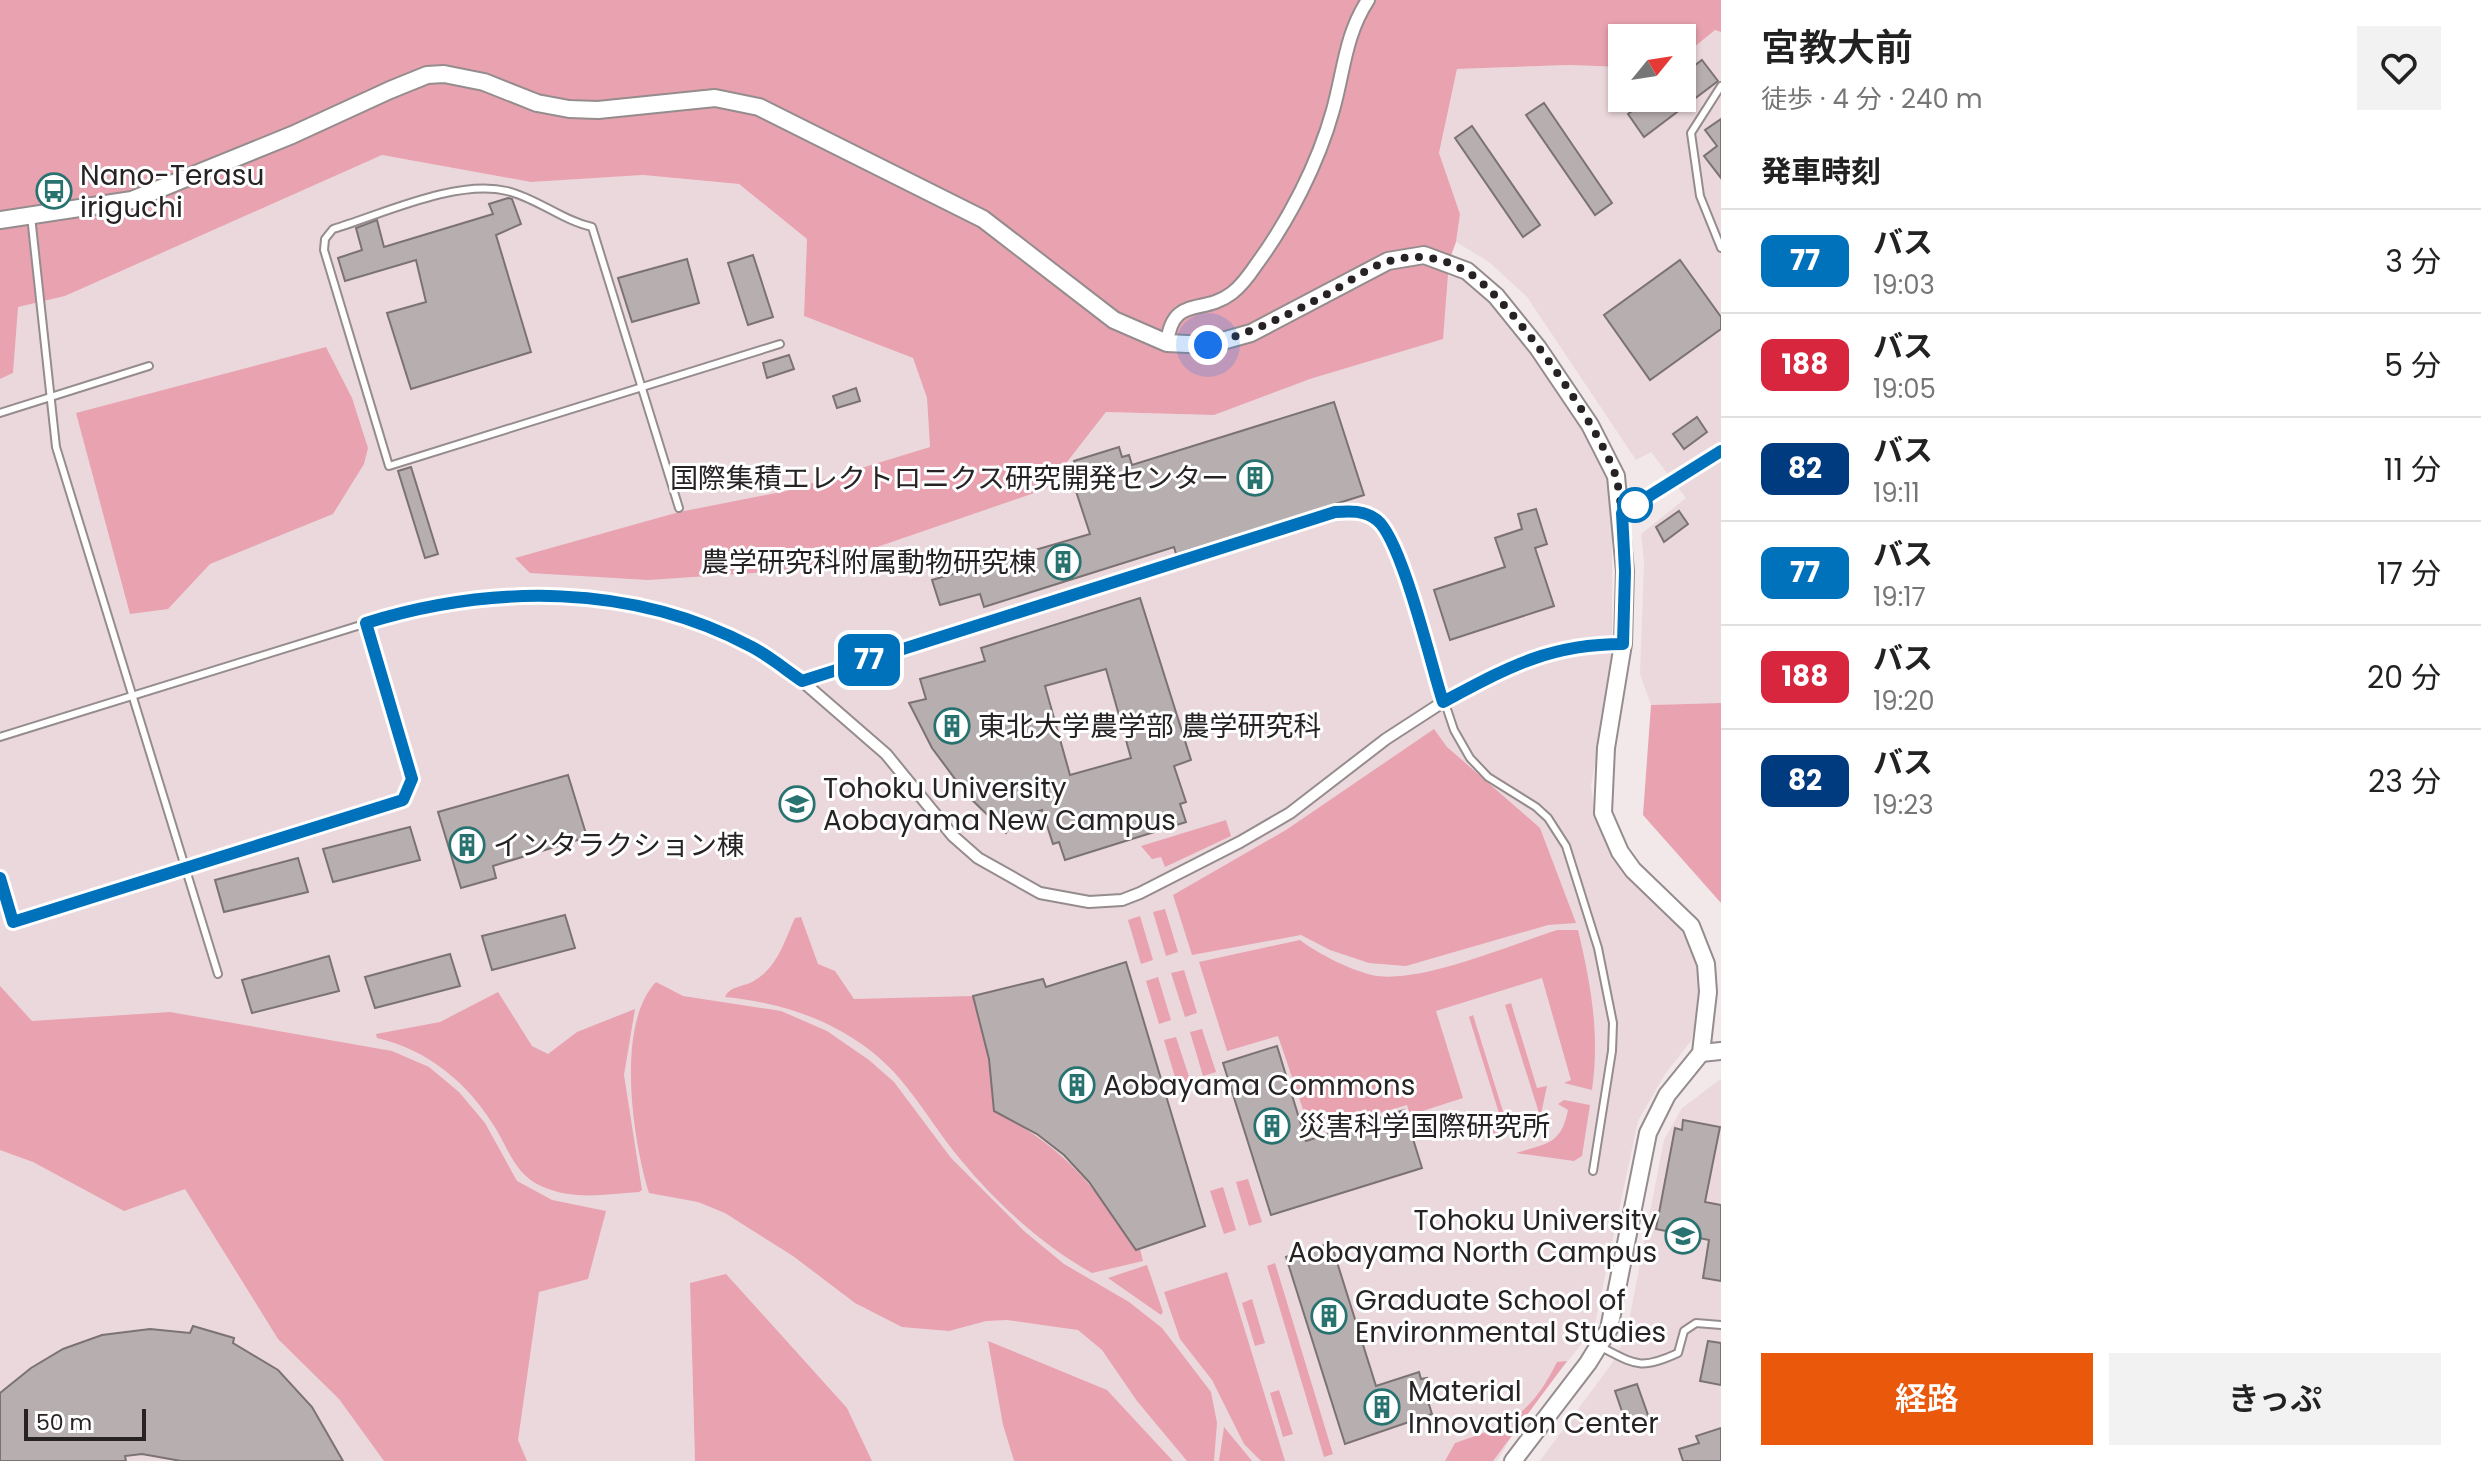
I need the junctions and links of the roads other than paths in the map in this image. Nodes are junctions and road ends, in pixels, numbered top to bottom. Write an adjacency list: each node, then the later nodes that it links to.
1 (1368, 0): 6 (street)
2 (1721, 86): 5 (lane)
3 (31, 216): 4 (street); 6 (street); 10 (lane)
4 (0, 220)
5 (1721, 248)
6 (1167, 343): 14 (street)
7 (780, 344): 9 (lane)
8 (149, 366): 10 (lane)
9 (642, 388): 9 (lane); 13 (lane)
10 (49, 397): 11 (lane); 18 (lane)
11 (0, 413)
12 (1721, 451): 14 (lane)
13 (679, 508)
14 (1622, 513): 16 (street)
15 (366, 623): 17 (lane); 18 (lane); 21 (lane)
16 (1623, 644): 19 (lane); 25 (street)
17 (802, 681): 19 (street); 19 (lane)
18 (132, 696): 20 (lane); 21 (lane)
19 (1443, 702): 26 (lane)
20 (0, 737)
21 (186, 867): 22 (lane); 23 (lane)
22 (0, 878)
23 (218, 974)
24 (1721, 1051): 25 (street)
25 (1701, 1053): 28 (street)
26 (1593, 1171)
27 (1721, 1325): 28 (lane)
28 (1599, 1346): 29 (street)
29 (1513, 1461)

